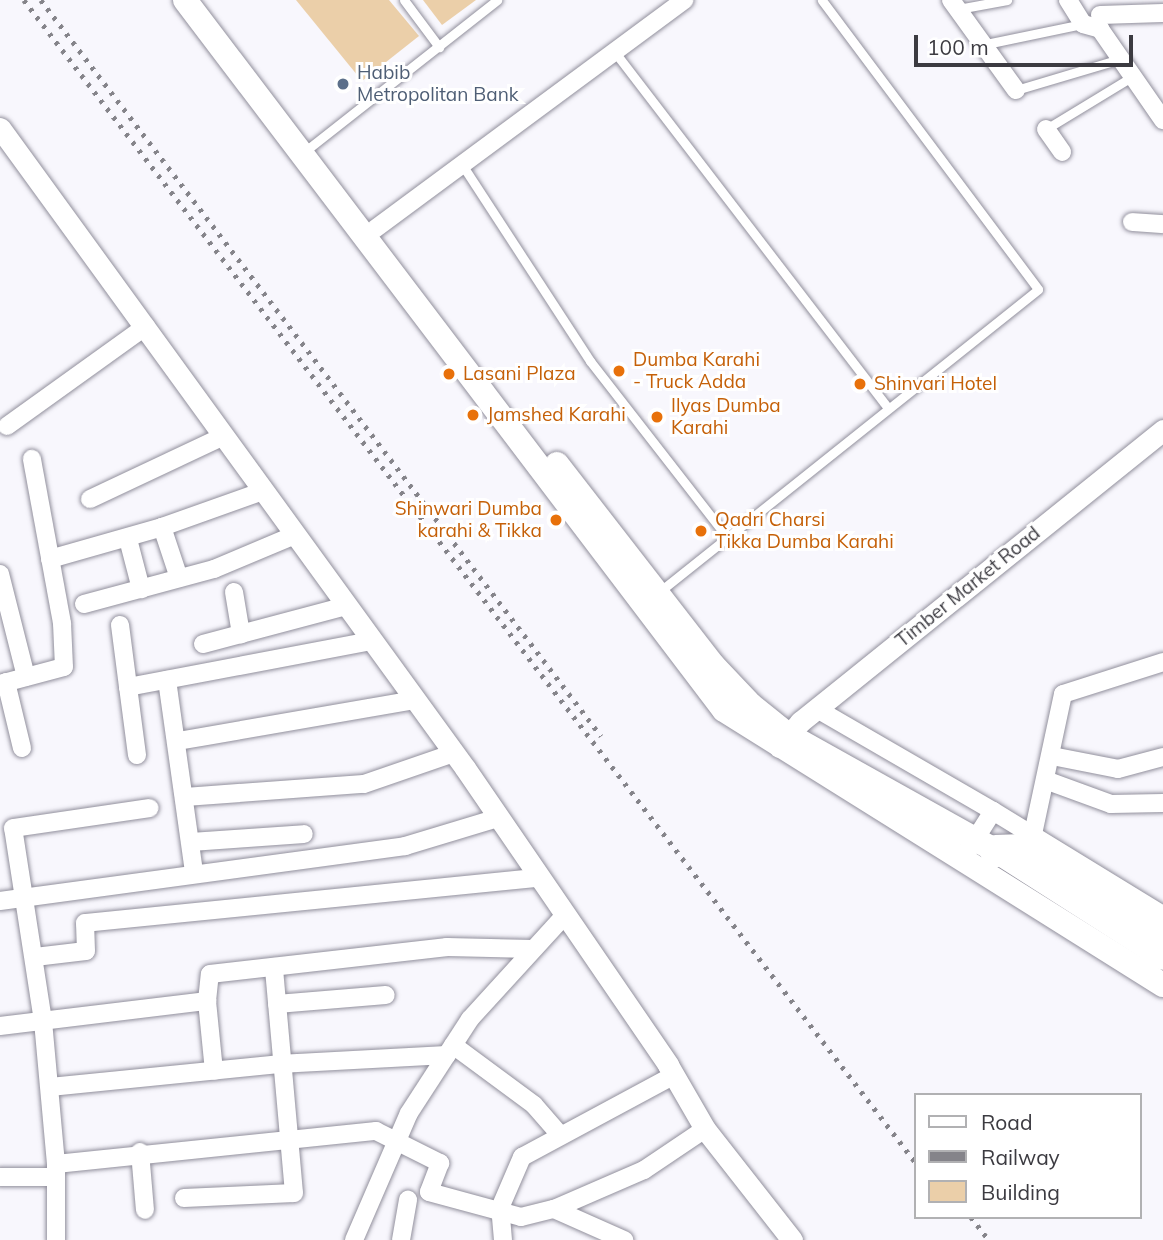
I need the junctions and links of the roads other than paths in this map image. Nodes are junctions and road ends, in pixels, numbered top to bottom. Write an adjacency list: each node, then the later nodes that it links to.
1 (185, 0): 21 (main road)
2 (200, 0): 21 (main road)
3 (404, 0): 13 (lane)
4 (498, 0): 13 (lane)
5 (684, 0): 14 (street)
6 (822, 0): 28 (lane)
7 (1006, 0): 9 (lane)
8 (1068, 0): 11 (street)
9 (955, 4): 12 (street)
10 (1163, 13): 11 (street)
11 (1096, 17): 12 (lane); 15 (street)
12 (986, 44): 17 (street)
13 (439, 47): 21 (lane)
14 (613, 50): 23 (street); 28 (lane)
15 (1120, 59): 16 (street); 17 (lane)
16 (1133, 76): 18 (street); 20 (lane)
17 (1016, 90)
18 (1163, 120)
19 (0, 128): 27 (street)
20 (1046, 130): 22 (street)
21 (308, 149): 26 (main road); 59 (main road)
22 (1062, 152)
23 (461, 163): 26 (street); 37 (lane)
24 (1132, 222): 25 (street)
25 (1163, 224)
26 (375, 229): 44 (main road)
27 (146, 326): 29 (street); 31 (street)
28 (888, 408): 37 (lane)
29 (7, 426)
30 (1163, 430): 57 (street, Timber Market Road)
31 (224, 436): 33 (street); 34 (street)
32 (32, 459): 39 (street)
33 (263, 491): 35 (street); 36 (street)
34 (90, 499)
35 (162, 527): 38 (street); 41 (street)
36 (295, 535): 41 (street); 46 (street)
37 (727, 537): 44 (lane)
38 (128, 538): 39 (street); 42 (street)
39 (50, 559): 52 (street)
40 (0, 575): 52 (street)
41 (179, 579): 42 (street)
42 (141, 589): 45 (street)
43 (234, 592): 48 (street)
44 (658, 593): 59 (main road)
45 (84, 604)
46 (346, 606): 48 (street); 49 (street)
47 (120, 625): 55 (street)
48 (242, 634): 50 (street)
49 (372, 641): 53 (street); 56 (street)
50 (203, 644)
51 (1163, 662): 63 (street)
52 (26, 677): 54 (street)
53 (167, 680): 55 (street); 58 (street)
54 (3, 683): 60 (street)
55 (128, 687): 62 (street)
56 (415, 700): 58 (street); 61 (street)
57 (817, 709): 59 (street, Timber Market Road); 69 (street)
58 (178, 741): 66 (street)
59 (783, 742): 74 (main road)
60 (22, 748)
61 (454, 753): 66 (street); 70 (street)
62 (137, 755)
63 (1052, 756): 64 (street); 65 (street)
64 (1163, 757)
65 (1048, 781): 67 (street); 74 (street)
66 (185, 797): 72 (street)
67 (1163, 803)
68 (150, 808): 73 (street)
69 (993, 811): 74 (street); 74 (street)
70 (498, 818): 75 (street); 76 (street)
71 (304, 834): 72 (street)
72 (191, 842): 75 (street)
73 (8, 849): 77 (street)
74 (1001, 854): 80 (highway); 83 (main road); 85 (main road)
75 (194, 873): 77 (street)
76 (538, 878): 79 (street); 82 (street)
77 (25, 897): 78 (street); 82 (street)
78 (0, 901)
79 (564, 916): 81 (street); 94 (street)
80 (1162, 917)
81 (533, 949): 84 (street); 91 (street)
82 (35, 957): 89 (street)
83 (1163, 958)
84 (274, 967): 87 (street); 88 (street)
85 (1163, 985)
86 (386, 995): 88 (street)
87 (208, 1001): 89 (street); 93 (street)
88 (277, 1004): 92 (street)
89 (43, 1021): 90 (street); 95 (street)
90 (0, 1026)
91 (450, 1050): 92 (street); 97 (street); 99 (street)
92 (279, 1064): 93 (street); 98 (street)
93 (214, 1071): 95 (street)
94 (674, 1075): 96 (street); 97 (street)
95 (50, 1087): 101 (street)
96 (705, 1129): 106 (street); 113 (street)
97 (560, 1135): 105 (street)
98 (287, 1139): 99 (street); 100 (street); 103 (street)
99 (399, 1139): 105 (street); 108 (street)
100 (140, 1152): 101 (street); 107 (street)
101 (56, 1170): 102 (street); 109 (street)
102 (0, 1177)
103 (184, 1198)
104 (408, 1200): 110 (street)
105 (500, 1208): 106 (street); 111 (street)
106 (554, 1209): 112 (street)
107 (145, 1210)
108 (359, 1239)
109 (56, 1240)
110 (401, 1240)
111 (503, 1240)
112 (624, 1240)
113 (792, 1240)

